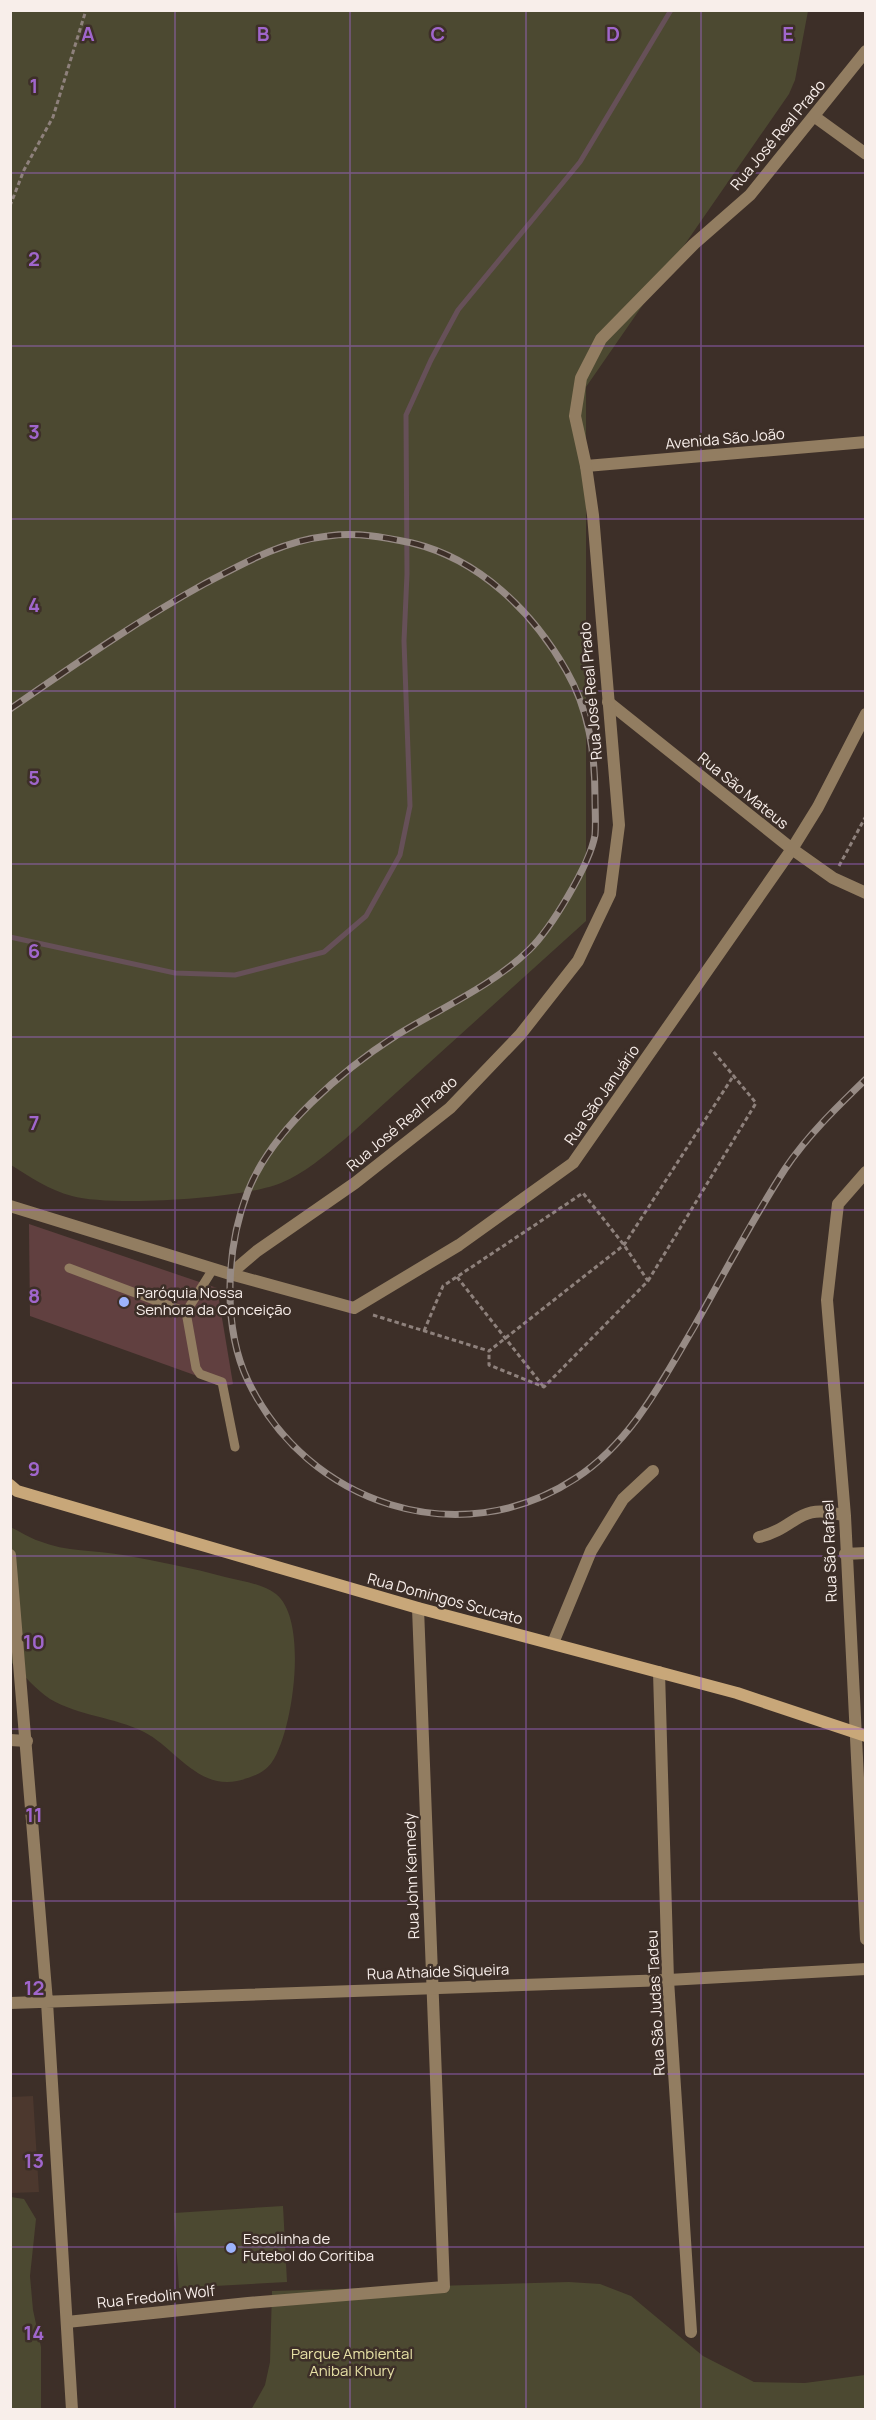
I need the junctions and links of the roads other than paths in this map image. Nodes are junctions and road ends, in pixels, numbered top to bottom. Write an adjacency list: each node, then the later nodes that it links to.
1 (866, 51): 2 (street, Rua José Real Prado)
2 (814, 117): 3 (street); 5 (street, Rua José Real Prado)
3 (866, 154)
4 (866, 442): 5 (street, Avenida São João)
5 (586, 466): 6 (street, Rua José Real Prado)
6 (608, 702): 8 (street, Rua São Mateus); 14 (street, Rua José Real Prado)
7 (866, 714): 8 (street, Rua São Januário)
8 (792, 849): 9 (street, Rua São Mateus); 14 (street, Rua São Januário)
9 (866, 893)
10 (865, 1172): 19 (street, Rua São Rafael)
11 (10, 1206): 13 (street)
12 (69, 1268): 15 (lane)
13 (213, 1269): 14 (street); 15 (lane)
14 (230, 1274)
15 (186, 1312): 16 (lane)
16 (235, 1447)
17 (653, 1471): 25 (street)
18 (13, 1489): 24 (main road, Rua Domingos Scucato)
19 (845, 1516): 20 (street); 22 (street, Rua São Rafael)
20 (759, 1537)
21 (866, 1553): 22 (street)
22 (845, 1554): 27 (street, Rua São Rafael)
23 (10, 1555): 29 (street)
24 (418, 1608): 25 (main road, Rua Domingos Scucato); 33 (street, Rua John Kennedy)
25 (552, 1643): 26 (main road, Rua Domingos Scucato)
26 (659, 1672): 27 (main road, Rua Domingos Scucato); 32 (street, Rua São Judas Tadeu)
27 (860, 1734): 30 (street, Rua São Rafael)
28 (10, 1740): 29 (street)
29 (27, 1741): 34 (street)
30 (866, 1940)
31 (866, 1969): 32 (street, Rua Athaide Siqueira)
32 (668, 1980): 33 (street, Rua Athaide Siqueira); 38 (street, Rua São Judas Tadeu)
33 (431, 1987): 34 (street, Rua Athaide Siqueira); 36 (street, Rua John Kennedy)
34 (47, 2002): 35 (street, Rua Athaide Siqueira); 37 (street)
35 (10, 2003)
36 (444, 2288): 37 (street, Rua Fredolin Wolf)
37 (67, 2322): 39 (street)
38 (691, 2332)
39 (72, 2409)

